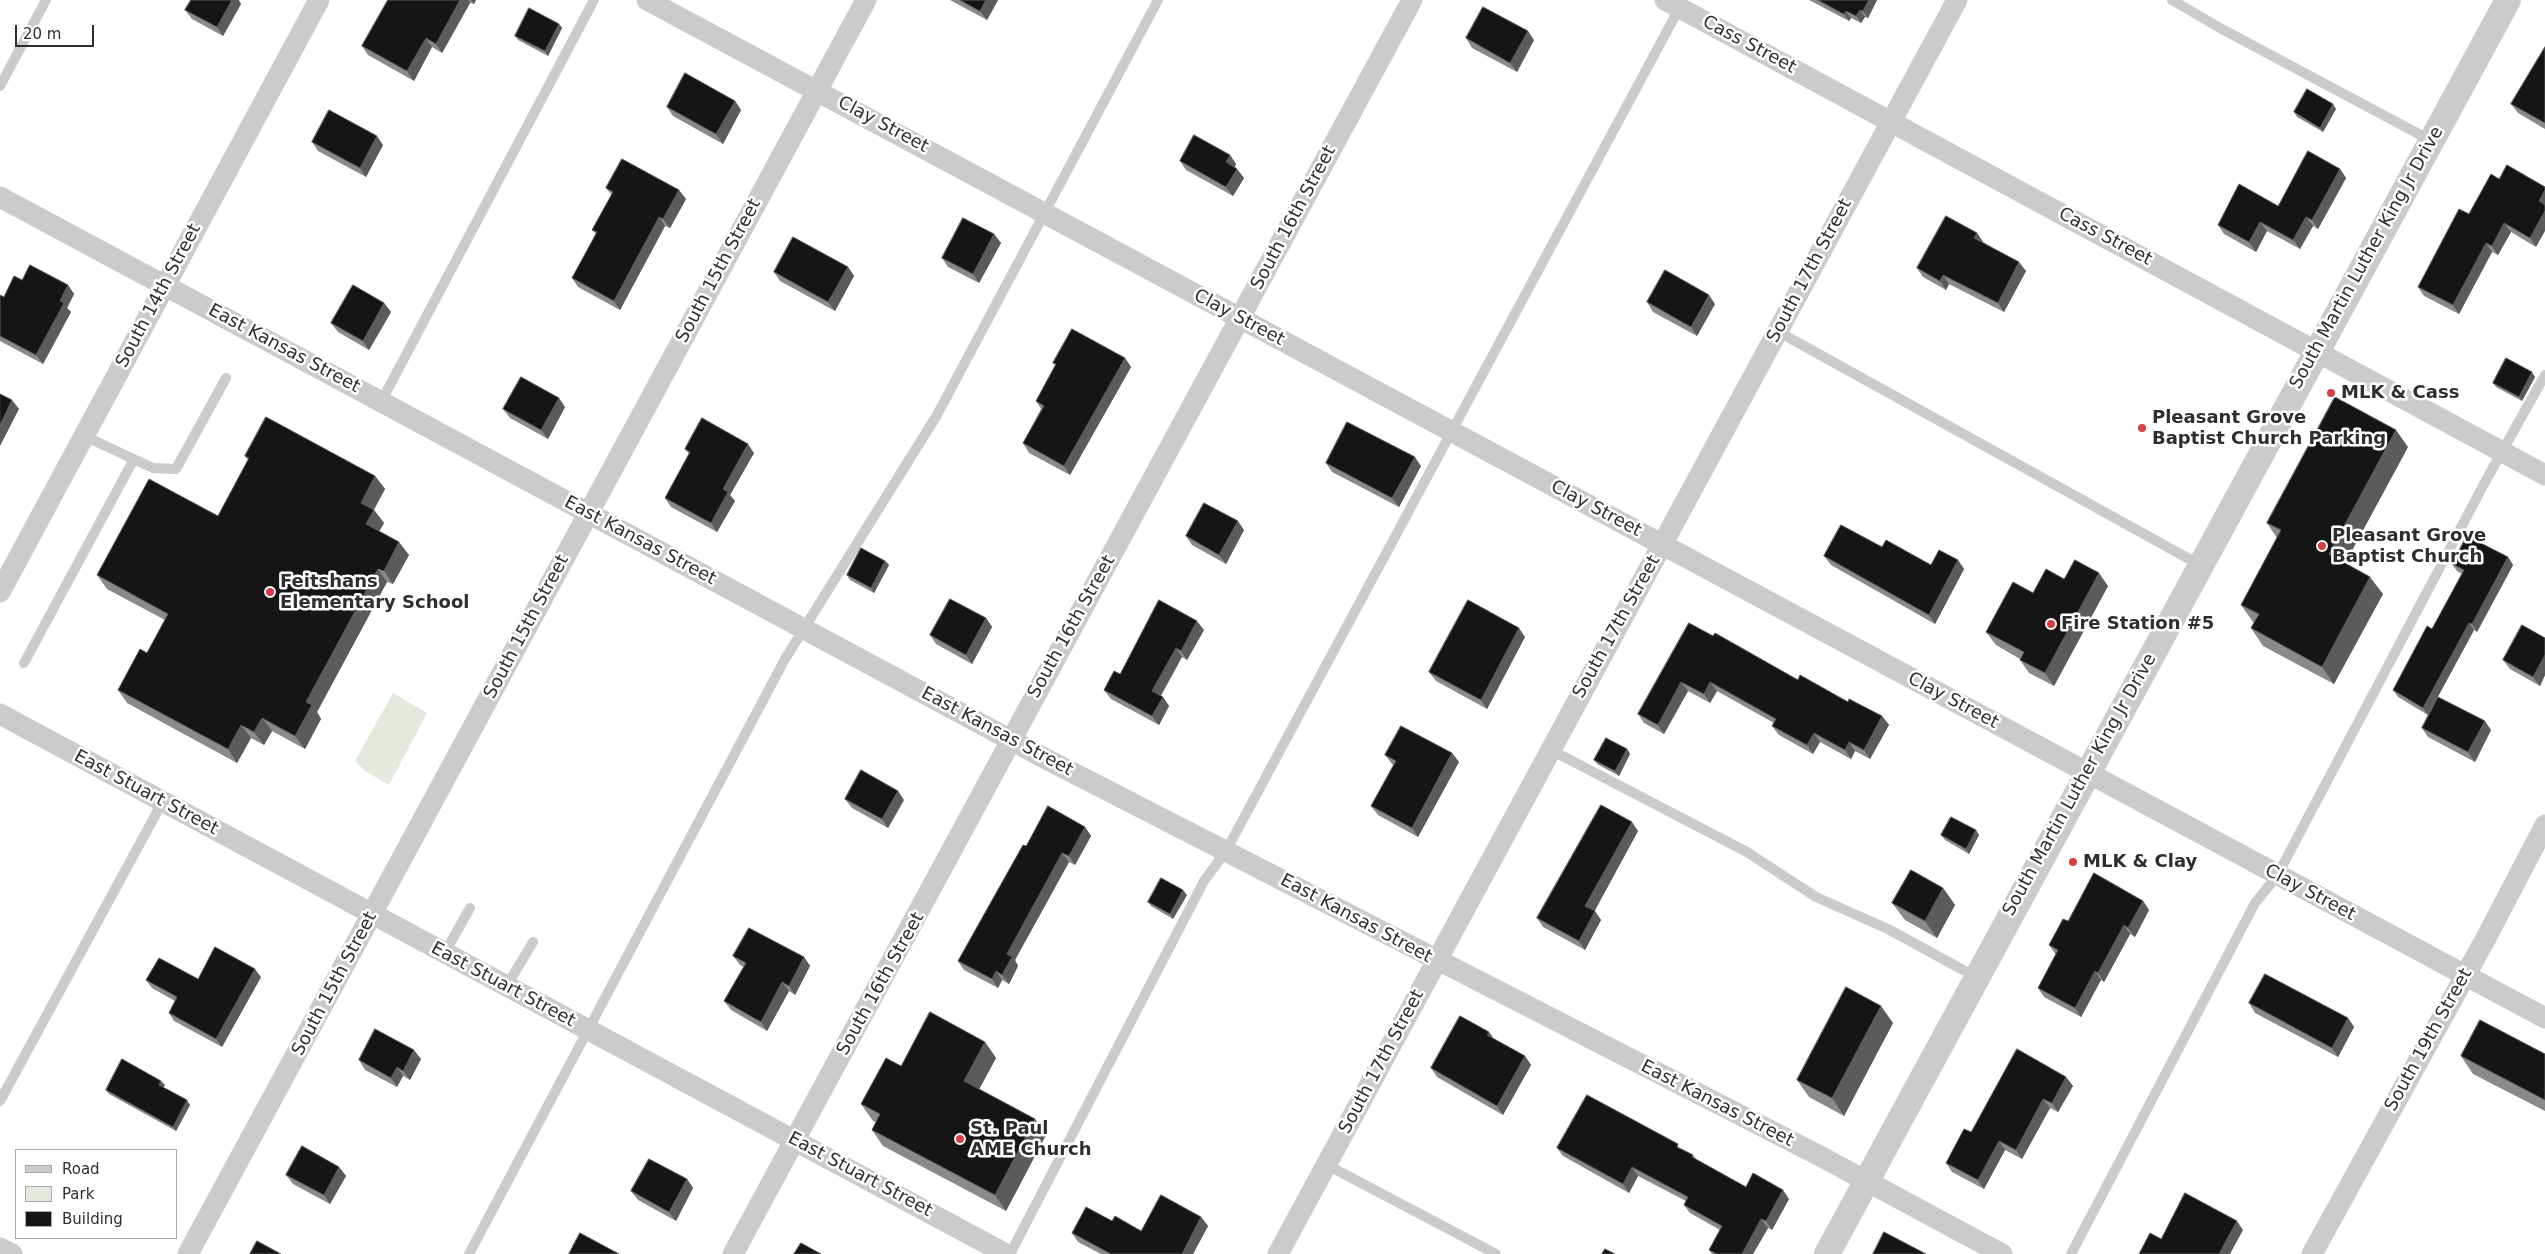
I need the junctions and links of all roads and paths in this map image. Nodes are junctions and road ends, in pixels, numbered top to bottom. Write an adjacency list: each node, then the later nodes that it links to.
1 (46, 0): 12 (lane)
2 (319, 0): 18 (street, South 14th Street)
3 (594, 0): 24 (lane)
4 (648, 0): 13 (street, Clay Street)
5 (866, 0): 13 (street, South 15th Street)
6 (1158, 0): 17 (lane)
7 (1412, 0): 19 (street, South 16th Street)
8 (1957, 0): 14 (street, South 17th Street)
9 (2172, 0): 15 (lane)
10 (2508, 0): 15 (street, South Martin Luther King Jr Drive)
11 (1676, 2): 14 (street, Cass Street); 25 (lane)
12 (0, 86)
13 (817, 90): 17 (street, Clay Street); 30 (street, South 15th Street)
14 (1891, 122): 20 (street, South 17th Street); 21 (street, Cass Street)
15 (2431, 141): 21 (street, South Martin Luther King Jr Drive)
16 (0, 197): 18 (street, East Kansas Street)
17 (1044, 213): 19 (street, Clay Street); 34 (lane)
18 (166, 285): 24 (street, East Kansas Street); 26 (street, South 14th Street)
19 (1240, 318): 25 (street, Clay Street); 37 (street, South 16th Street)
20 (1777, 331): 31 (street, South 17th Street); 32 (lane)
21 (2316, 351): 27 (street, Cass Street); 32 (street, South Martin Luther King Jr Drive)
22 (2545, 376): 27 (lane)
23 (226, 378): 28 (lane)
24 (381, 402): 30 (street, East Kansas Street)
25 (1453, 432): 31 (street, Clay Street); 42 (lane)
26 (84, 436): 28 (lane); 33 (street, South 14th Street)
27 (2503, 452): 29 (street, Cass Street); 43 (lane)
28 (134, 459): 35 (lane)
29 (2545, 475)
30 (588, 514): 34 (street, East Kansas Street); 45 (street, South 15th Street)
31 (1662, 544): 38 (street, South 17th Street); 39 (street, Clay Street)
32 (2200, 565): 39 (street, South Martin Luther King Jr Drive)
33 (0, 592)
34 (805, 630): 37 (street, East Kansas Street); 53 (lane)
35 (24, 663)
36 (0, 714): 40 (street, East Stuart Street)
37 (1010, 740): 42 (street, East Kansas Street); 55 (street, South 16th Street)
38 (1550, 750): 48 (street, South 17th Street); 50 (lane)
39 (2086, 774): 43 (street, Clay Street); 50 (street, South Martin Luther King Jr Drive)
40 (163, 802): 45 (street, East Stuart Street); 54 (lane)
41 (2545, 825): 49 (street, South 19th Street)
42 (1226, 851): 48 (street, East Kansas Street); 64 (lane)
43 (2277, 876): 49 (street, Clay Street); 69 (lane)
44 (470, 908): 47 (lane)
45 (373, 914): 47 (street, East Stuart Street); 60 (street, South 15th Street)
46 (533, 942): 51 (lane)
47 (444, 954): 51 (street, East Stuart Street)
48 (1437, 961): 56 (street, South 17th Street); 57 (street, East Kansas Street)
49 (2466, 974): 52 (street, Clay Street); 70 (street, South 19th Street)
50 (1976, 976): 57 (street, South Martin Luther King Jr Drive)
51 (506, 987): 53 (street, East Stuart Street)
52 (2545, 1018)
53 (587, 1030): 55 (street, East Stuart Street); 61 (lane)
54 (0, 1100)
55 (795, 1140): 62 (street, South 16th Street); 63 (street, East Stuart Street)
56 (1327, 1165): 65 (street, South 17th Street); 66 (lane)
57 (1866, 1181): 67 (street, South Martin Luther King Jr Drive); 68 (street, East Kansas Street)
58 (0, 1248): 59 (street)
59 (12, 1254)
60 (188, 1254)
61 (470, 1254)
62 (733, 1254)
63 (1006, 1254)
64 (1010, 1254)
65 (1278, 1254)
66 (1496, 1254)
67 (1827, 1254)
68 (2002, 1254)
69 (2071, 1254)
70 (2312, 1254)

